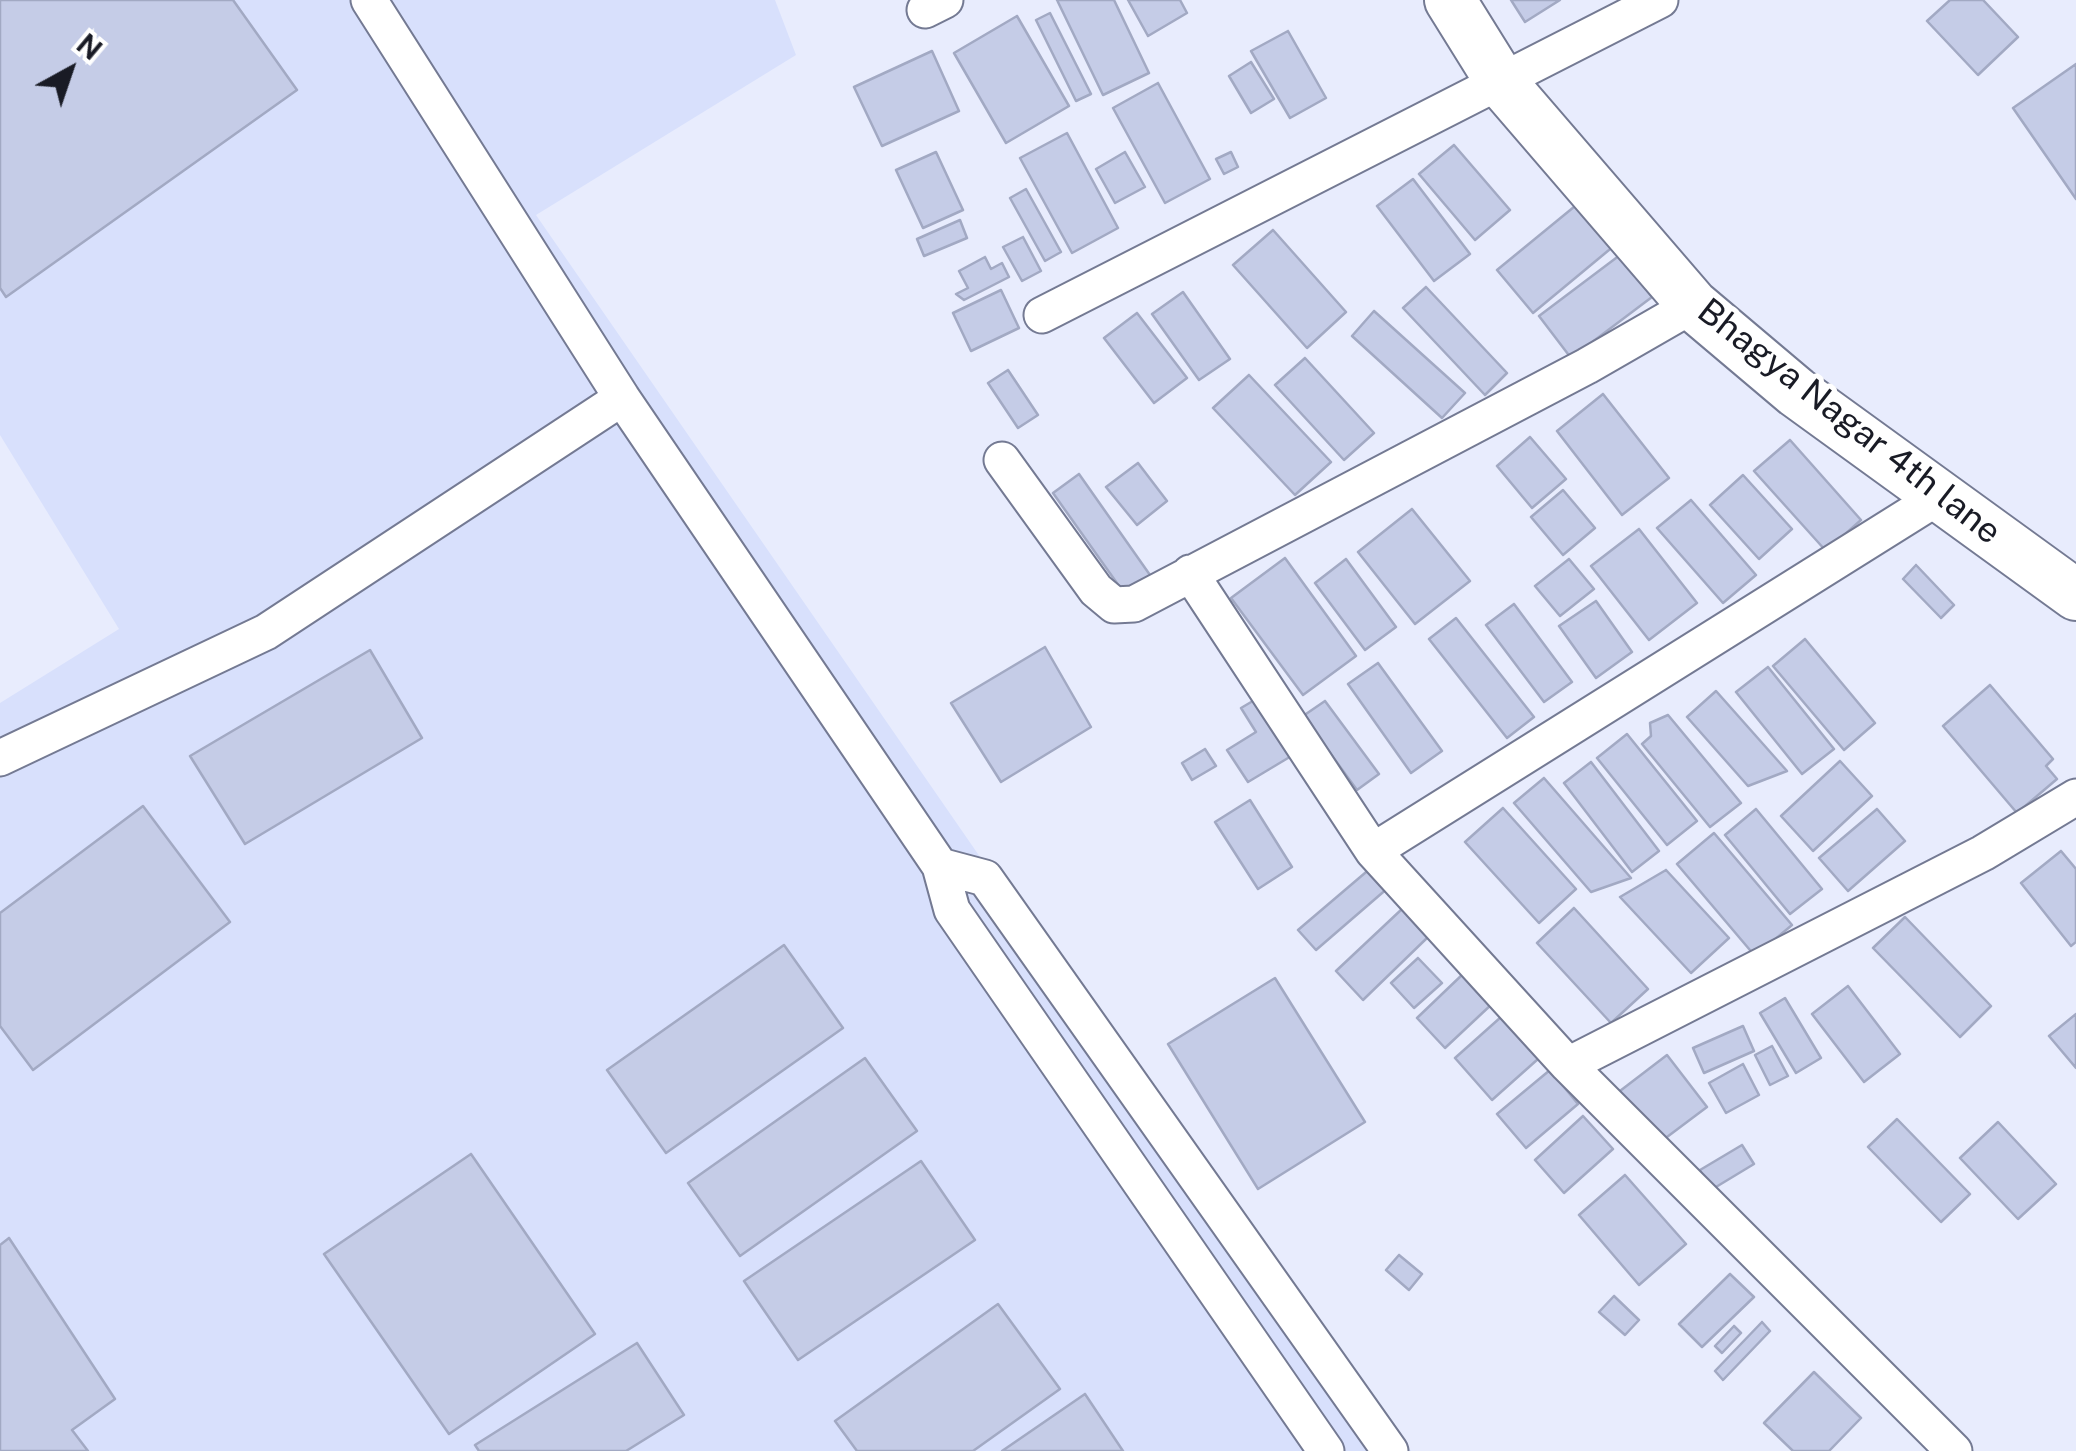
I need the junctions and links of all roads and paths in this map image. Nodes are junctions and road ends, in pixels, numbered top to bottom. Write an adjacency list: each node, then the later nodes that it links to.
1 (368, 0): 7 (street)
2 (1450, 0): 4 (main road, Bhagya Nagar 4th lane)
3 (1660, 0): 4 (street)
4 (1501, 82): 5 (main road, Bhagya Nagar 4th lane); 6 (street)
5 (1693, 305): 9 (main road, Bhagya Nagar 4th lane); 10 (street)
6 (1042, 315)
7 (622, 398): 12 (street); 15 (street)
8 (1002, 460): 10 (street)
9 (1940, 496): 11 (main road, Bhagya Nagar 4th lane); 14 (street)
10 (1190, 573): 14 (street)
11 (2076, 594)
12 (0, 758)
13 (2076, 796): 16 (street)
14 (1374, 850): 16 (street)
15 (940, 866): 17 (street); 18 (street)
16 (1568, 1065): 21 (street)
17 (1244, 1245): 18 (street); 20 (street)
18 (1204, 1271): 19 (street)
19 (1326, 1451)
20 (1390, 1451)
21 (1954, 1451)

